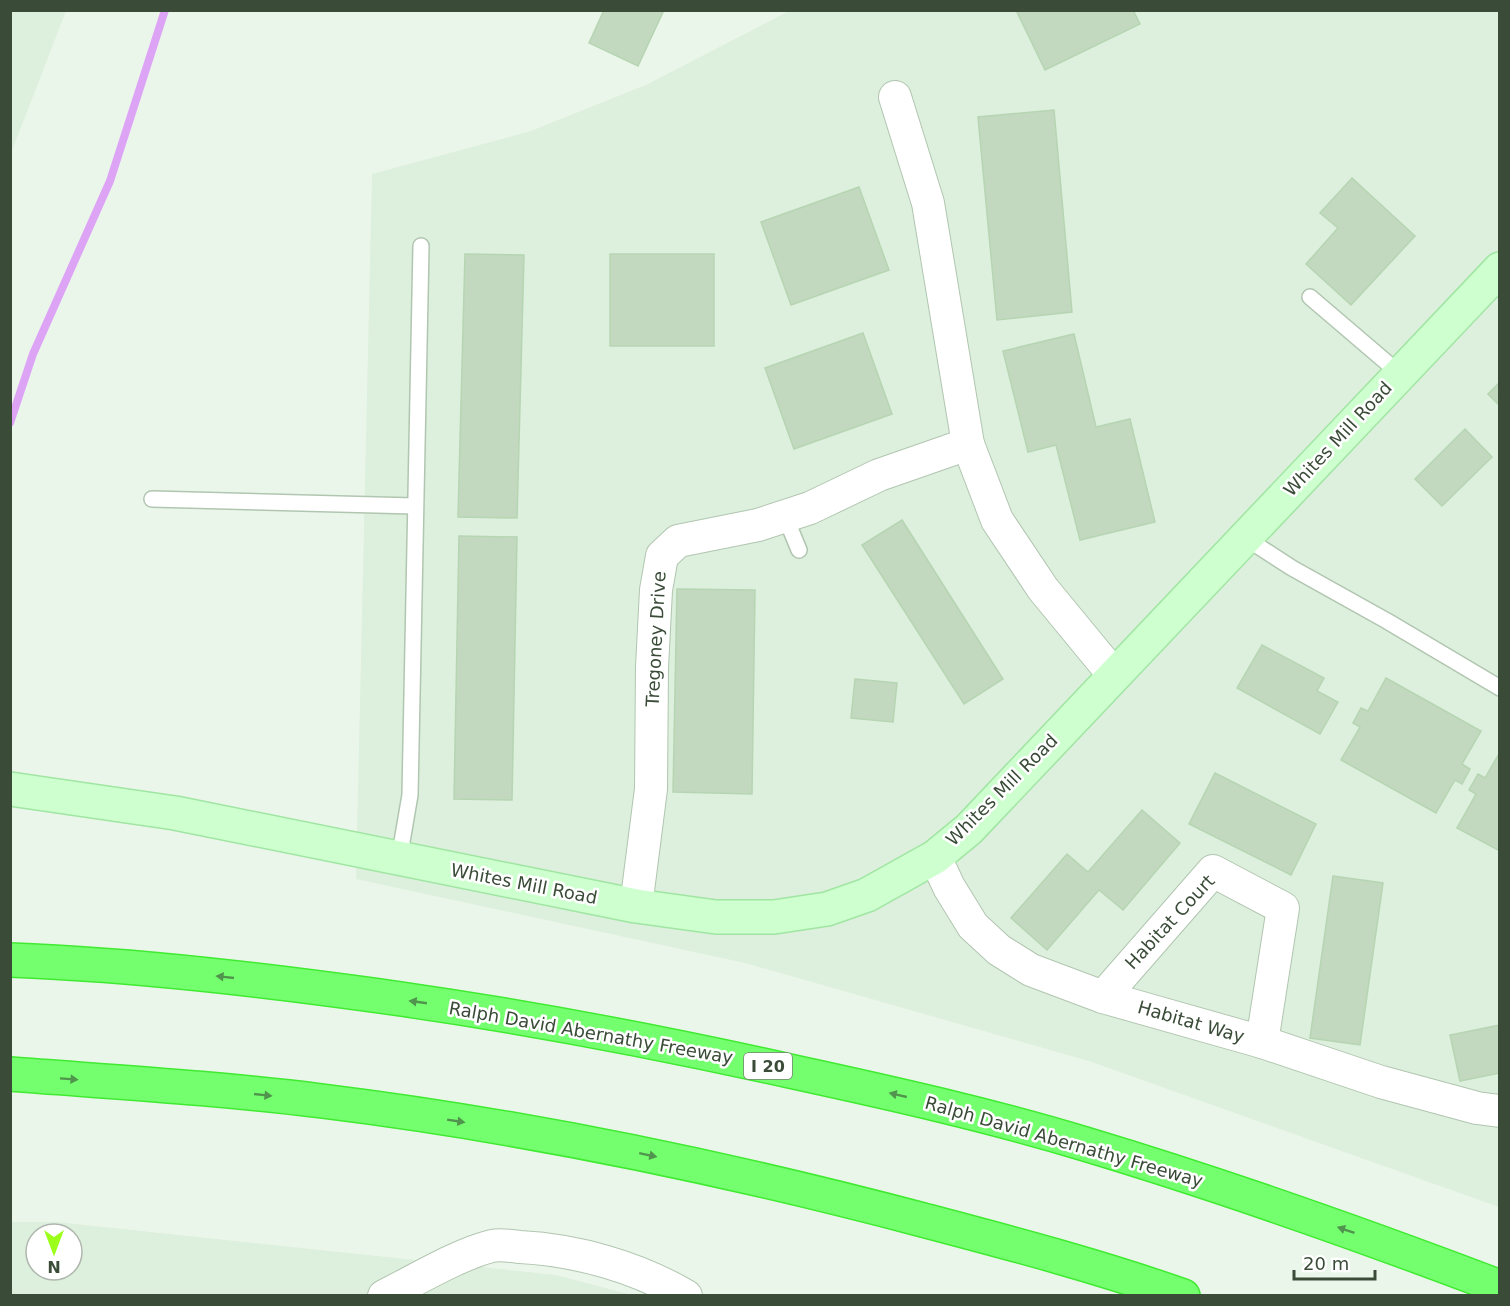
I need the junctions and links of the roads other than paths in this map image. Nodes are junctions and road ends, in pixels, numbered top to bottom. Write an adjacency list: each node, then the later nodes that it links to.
1 (895, 97): 6 (street)
2 (421, 246): 8 (lane)
3 (1500, 269): 5 (street, Whites Mill Road)
4 (1310, 297): 5 (lane)
5 (1399, 374): 10 (street, Whites Mill Road)
6 (968, 444): 9 (street, Tregoney Drive); 12 (street)
7 (152, 499): 8 (lane)
8 (414, 506): 16 (lane)
9 (785, 516): 11 (lane); 17 (street, Tregoney Drive)
10 (1244, 537): 12 (street, Whites Mill Road); 13 (lane)
11 (798, 550)
12 (1113, 674): 15 (street, Whites Mill Road)
13 (1500, 688)
14 (10, 789): 16 (street, Whites Mill Road)
15 (935, 856): 17 (street, Whites Mill Road); 19 (street, Habitat Way)
16 (399, 859): 17 (street, Whites Mill Road)
17 (636, 906)
18 (10, 960): 23 (highway, Ralph David Abernathy Freeway / I 20, one-way to 18)
19 (1102, 997): 20 (street, Habitat Way); 20 (street, Habitat Court)
20 (1262, 1042): 22 (street, Habitat Way)
21 (10, 1074): 26 (highway, one-way to 26)
22 (1500, 1111)
23 (1500, 1287)
24 (384, 1296): 25 (street)
25 (686, 1296)
26 (1183, 1296)

